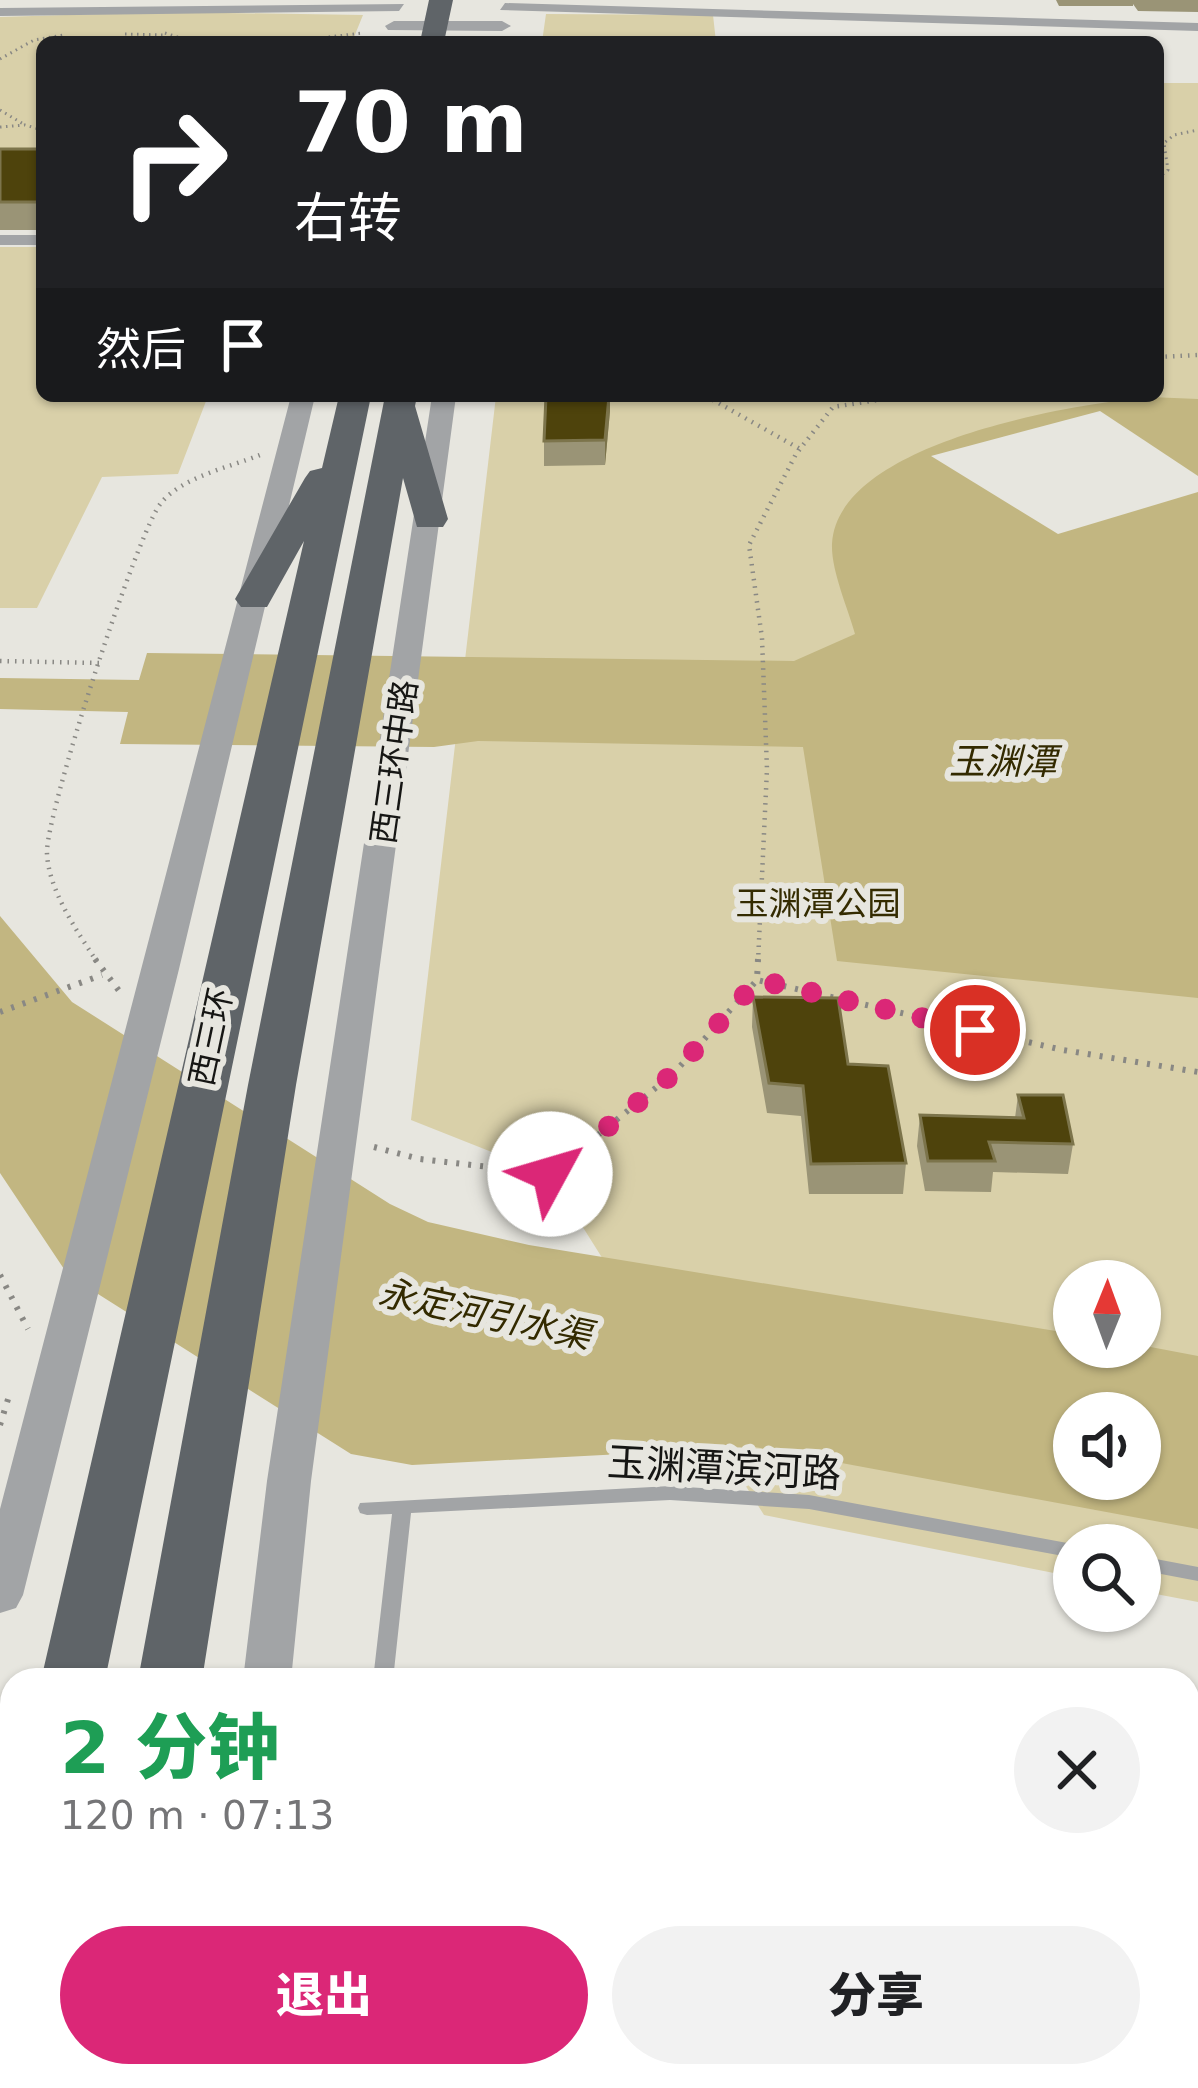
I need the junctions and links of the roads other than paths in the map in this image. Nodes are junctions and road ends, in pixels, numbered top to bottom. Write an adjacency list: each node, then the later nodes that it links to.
1 (441, 0): 9 (highway)
2 (470, 0): 10 (highway)
3 (561, 4): 4 (street); 7 (street)
4 (673, 5): 8 (street)
5 (0, 12): 6 (street)
6 (396, 19): 7 (street)
7 (503, 19)
8 (1198, 27)
9 (433, 36)
10 (465, 36)
11 (0, 240): 12 (street)
12 (36, 240)
13 (302, 402): 19 (street)
14 (400, 402): 27 (highway, 西三环)
15 (402, 402): 18 (highway)
16 (443, 402): 18 (street, 西三环中路)
17 (351, 414): 19 (highway); 26 (highway, 西三环)
18 (430, 519): 28 (street, 西三环中路)
19 (254, 599): 25 (street)
20 (402, 1506): 21 (lane, 玉渊潭滨河路); 22 (lane, 玉渊潭滨河路); 29 (lane)
21 (368, 1508)
22 (1053, 1547)
23 (1161, 1567): 24 (lane)
24 (1198, 1574)
25 (0, 1595)
26 (76, 1668)
27 (172, 1668)
28 (269, 1668)
29 (384, 1668)

